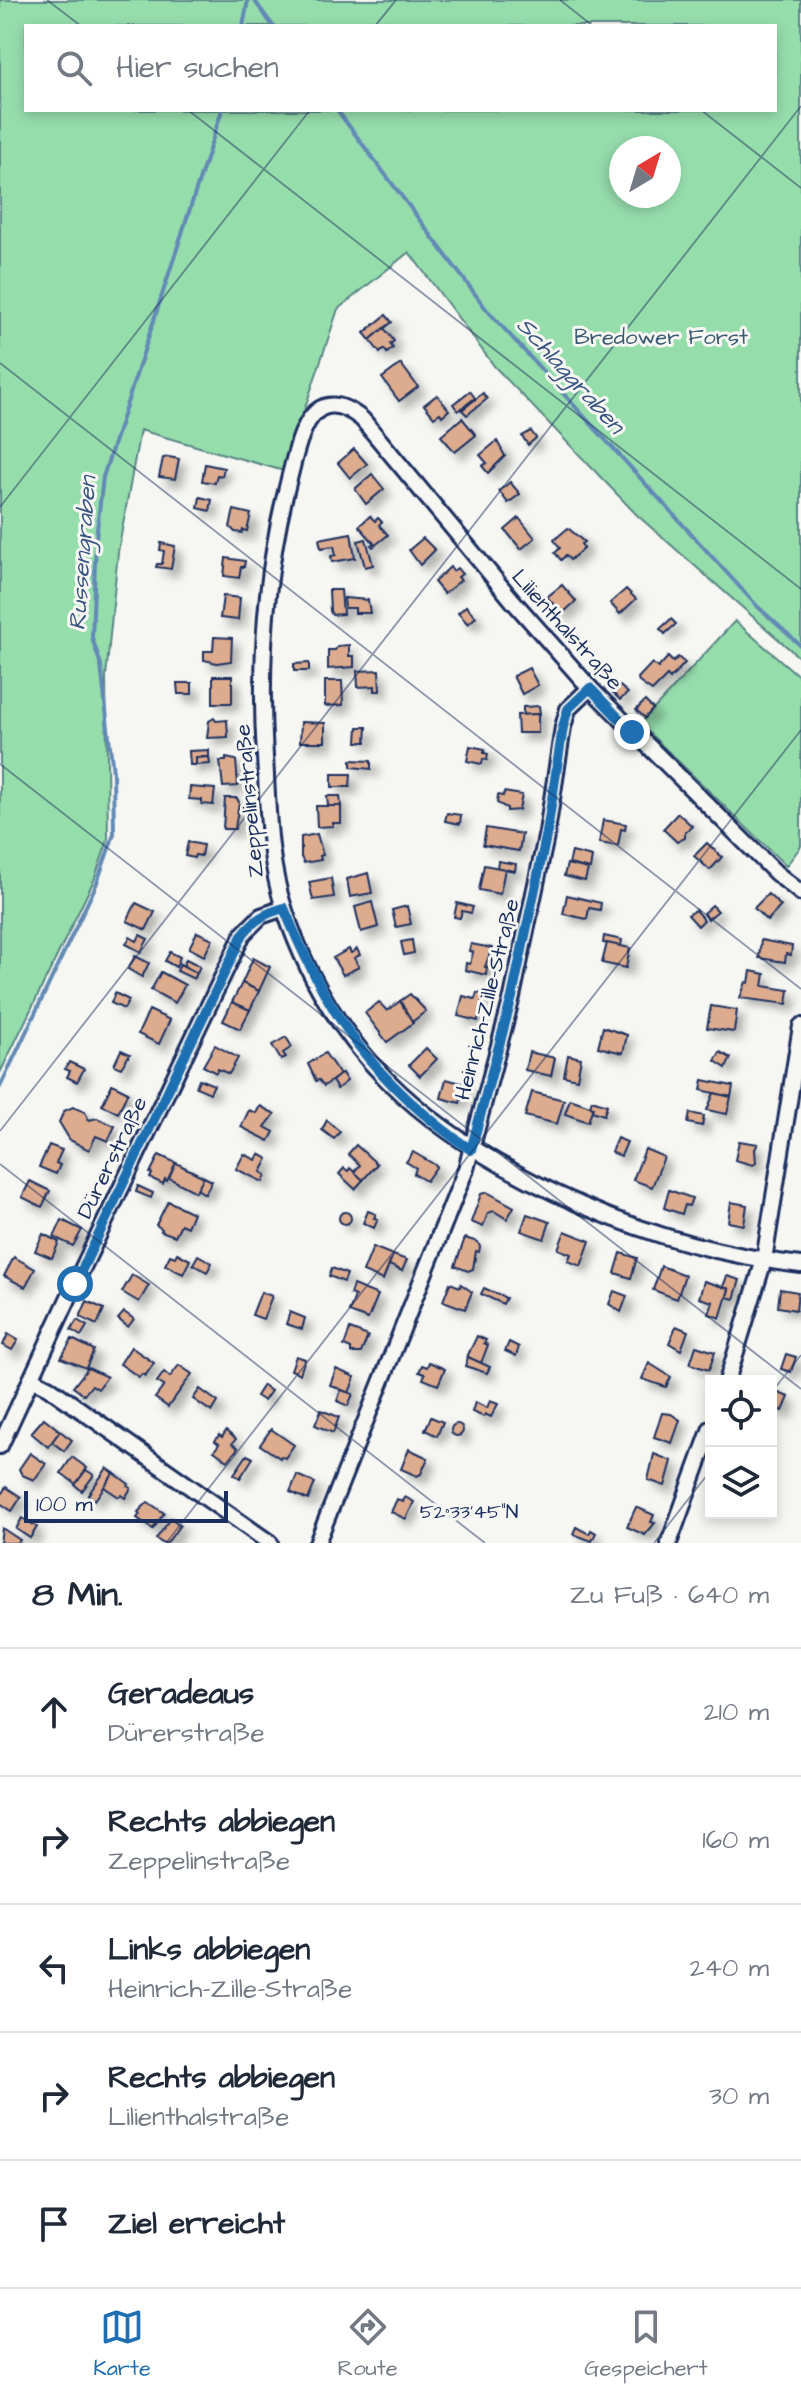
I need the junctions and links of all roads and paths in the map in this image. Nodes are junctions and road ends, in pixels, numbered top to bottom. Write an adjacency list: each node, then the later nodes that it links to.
1 (310, 417): 2 (street, Lilienthalstraße); 4 (street, Zeppelinstraße)
2 (590, 688): 3 (street, Lilienthalstraße); 6 (street, Heinrich-Zille-Straße)
3 (801, 893)
4 (284, 908): 6 (street, Zeppelinstraße); 10 (street, Dürerstraße)
5 (801, 1026): 7 (street)
6 (471, 1150): 7 (street, Zeppelinstraße); 14 (street, Heinrich-Zille-Straße)
7 (764, 1260): 8 (street, Zeppelinstraße); 9 (street)
8 (801, 1265)
9 (729, 1375)
10 (32, 1379): 12 (street, Dürerstraße); 13 (street)
11 (705, 1444): 15 (street)
12 (0, 1446)
13 (270, 1543)
14 (317, 1543)
15 (669, 1543)

